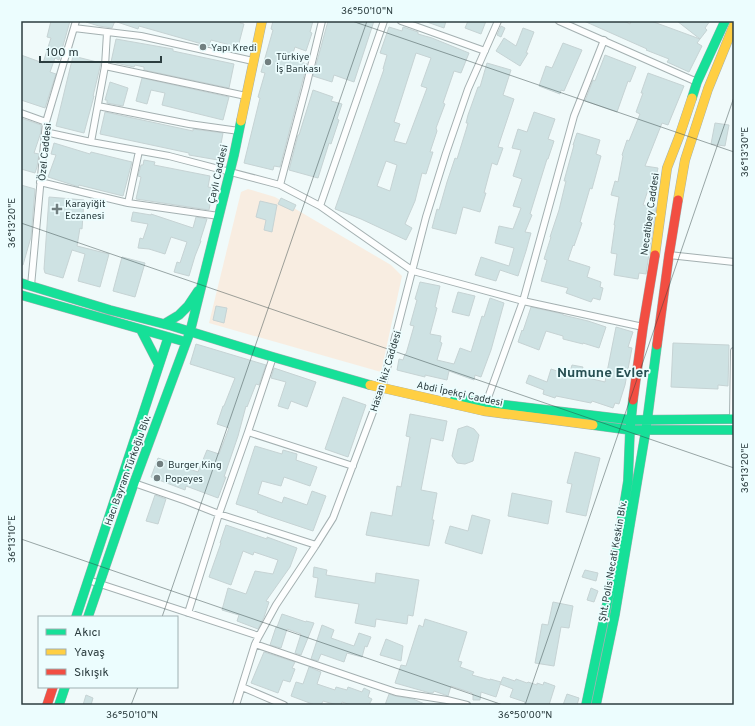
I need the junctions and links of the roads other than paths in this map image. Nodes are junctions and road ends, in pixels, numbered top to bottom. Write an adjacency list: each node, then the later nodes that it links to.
1 (76, 21): 10 (street, Özel Caddesi)
2 (262, 21): 14 (street, Çaylı Caddesi)
3 (322, 21): 28 (street)
4 (384, 21): 30 (street)
5 (401, 21): 13 (street)
6 (498, 21): 13 (street, Hasan İkiz Caddesi)
7 (560, 21): 12 (street)
8 (725, 21): 16 (street, Necatibey Caddesi)
9 (734, 25): 17 (street)
10 (74, 28): 11 (street); 21 (street, Özel Caddesi)
11 (107, 33): 14 (street); 15 (street)
12 (604, 40): 16 (street); 39 (street)
13 (485, 51): 34 (street, Hasan İkiz Caddesi)
14 (253, 61): 18 (street, Çaylı Caddesi)
15 (105, 66): 18 (street); 19 (street)
16 (697, 82): 17 (street); 41 (street, Necatibey Caddesi)
17 (708, 89): 32 (street)
18 (246, 96): 22 (street, Çaylı Caddesi)
19 (98, 106): 22 (street); 24 (street)
20 (21, 113): 21 (street)
21 (46, 122): 23 (street, Özel Caddesi)
22 (239, 131): 26 (street, Çaylı Caddesi)
23 (45, 132): 24 (street); 27 (street, Özel Caddesi)
24 (90, 142): 25 (street)
25 (139, 151): 26 (street); 29 (street)
26 (230, 171): 28 (street); 31 (street, Çaylı Caddesi)
27 (40, 182): 29 (street); 36 (street, Özel Caddesi)
28 (280, 185): 30 (street)
29 (128, 203): 31 (street)
30 (320, 206): 34 (street)
31 (219, 216): 37 (street, Çaylı Caddesi)
32 (669, 255): 33 (street); 51 (street)
33 (734, 262)
34 (413, 271): 39 (street); 49 (street, Hasan İkiz Caddesi)
35 (21, 283): 36 (street, Abdi İpekçi Caddesi)
36 (31, 286): 38 (street); 40 (street, Abdi İpekçi Caddesi)
37 (201, 286): 40 (street); 43 (street, Çaylı Caddesi)
38 (25, 296): 42 (street)
39 (523, 301): 41 (street); 50 (street)
40 (164, 324): 43 (street, Abdi İpekçi Caddesi)
41 (643, 327): 53 (street, Necatibey Caddesi)
42 (141, 330): 44 (street); 48 (street)
43 (190, 332): 45 (street, Hacı Bayram Türkoğlu Blv.); 47 (street, Abdi İpekçi Caddesi)
44 (168, 338): 45 (street); 48 (street, Hacı Bayram Türkoğlu Blv.)
45 (186, 342): 59 (street, Hacı Bayram Türkoğlu Blv.)
46 (734, 351): 52 (street)
47 (273, 357): 49 (street, Abdi İpekçi Caddesi); 57 (street)
48 (159, 365): 62 (street, Hacı Bayram Türkoğlu Blv.)
49 (382, 388): 50 (street, Abdi İpekçi Caddesi); 58 (street, Hasan İkiz Caddesi)
50 (485, 407): 53 (street); 55 (street, Abdi İpekçi Caddesi)
51 (647, 419): 52 (street); 53 (street); 54 (street, Şht. Polis Necati Keskin Blv.)
52 (733, 419)
53 (631, 420): 55 (street, Şht. Polis Necati Keskin Blv.)
54 (646, 429): 55 (street, Abdi İpekçi Caddesi); 56 (street, Abdi İpekçi Caddesi); 78 (street, Şht. Polis Necati Keskin Blv.)
55 (630, 430): 77 (street, Şht. Polis Necati Keskin Blv.)
56 (734, 430)
57 (248, 432): 58 (street); 60 (street)
58 (353, 466): 61 (street, Hasan İkiz Caddesi)
59 (134, 483): 60 (street); 63 (street, Hacı Bayram Türkoğlu Blv.)
60 (219, 514): 61 (street); 64 (street)
61 (316, 545): 67 (street, Hasan İkiz Caddesi)
62 (88, 580): 63 (street); 65 (street, Hacı Bayram Türkoğlu Blv.)
63 (99, 584): 64 (street); 66 (street, Hacı Bayram Türkoğlu Blv.)
64 (188, 613): 67 (street)
65 (76, 616)
66 (88, 616)
67 (259, 636): 68 (street, Hasan İkiz Caddesi)
68 (255, 644): 69 (street, Hasan İkiz Caddesi); 76 (street)
69 (242, 686): 74 (street, Hasan İkiz Caddesi); 75 (street)
70 (53, 688): 72 (street)
71 (65, 688): 73 (street)
72 (47, 705)
73 (59, 705)
74 (236, 705)
75 (284, 705)
76 (467, 705)
77 (586, 705)
78 (596, 705)

